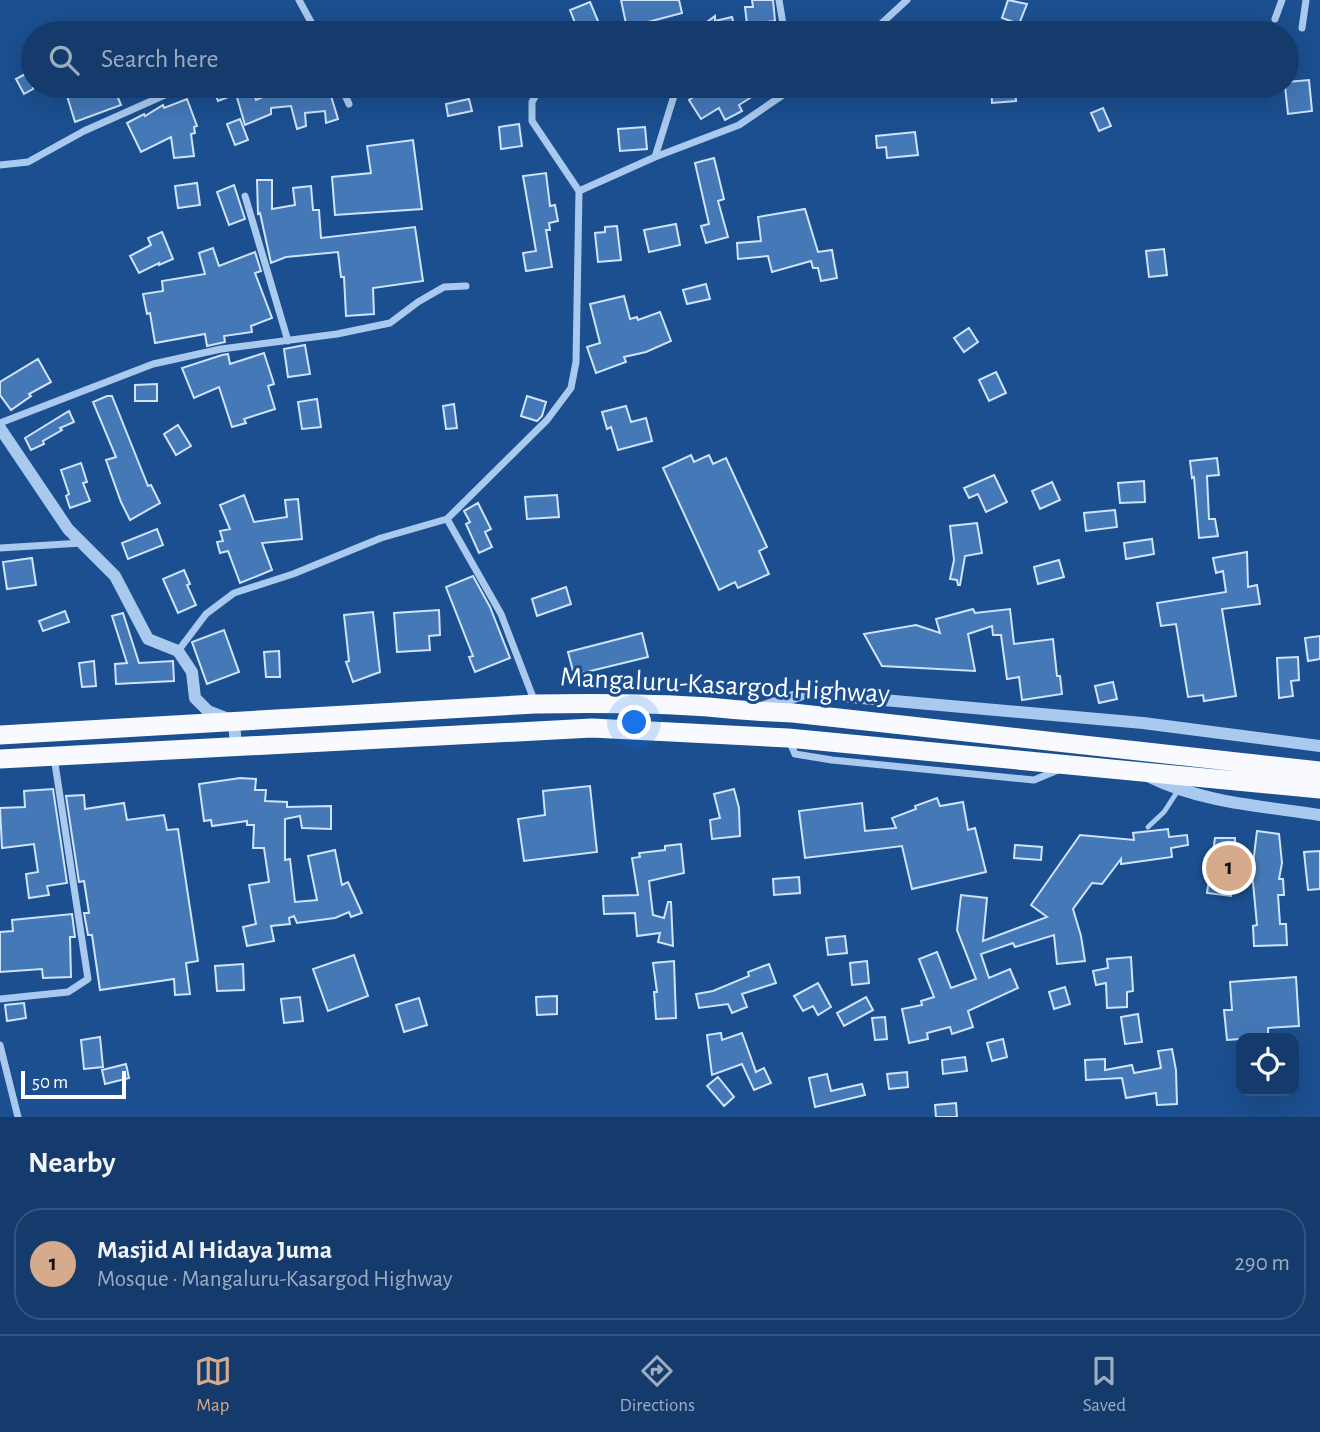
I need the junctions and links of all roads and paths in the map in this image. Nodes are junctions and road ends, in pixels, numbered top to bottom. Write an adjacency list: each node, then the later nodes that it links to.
1 (299, 0): 7 (street)
2 (779, 0): 8 (street)
3 (907, 0): 9 (street)
4 (1282, 0): 6 (street)
5 (1306, 0): 10 (street)
6 (1275, 19)
7 (309, 21)
8 (782, 21)
9 (885, 21)
10 (1302, 28)
11 (158, 98): 18 (street)
12 (346, 98): 16 (street)
13 (534, 98): 19 (street)
14 (673, 98): 17 (street)
15 (778, 98): 17 (street)
16 (349, 104)
17 (655, 157): 19 (street)
18 (0, 165)
19 (579, 191): 24 (street)
20 (245, 196): 22 (street)
21 (466, 286): 22 (street)
22 (288, 341): 23 (street)
23 (0, 426): 25 (street)
24 (447, 519): 27 (street); 28 (street)
25 (82, 543): 26 (street); 27 (street)
26 (0, 548)
27 (178, 651): 30 (street)
28 (535, 704): 29 (highway, Mangaluru-Kasargod Highway); 30 (highway, Mangaluru-Kasargod Highway)
29 (747, 712): 32 (street); 36 (highway, Mangaluru-Kasargod Highway)
30 (234, 721): 31 (highway, Mangaluru-Kasargod Highway); 33 (street)
31 (0, 735)
32 (1320, 746)
33 (236, 747): 34 (highway, Mangaluru-Kasargod Highway); 38 (highway, Mangaluru-Kasargod Highway)
34 (54, 757): 35 (highway, Mangaluru-Kasargod Highway); 43 (street)
35 (0, 759)
36 (1223, 771): 37 (highway, Mangaluru-Kasargod Highway); 38 (highway, Mangaluru-Kasargod Highway); 40 (highway, Mangaluru-Kasargod Highway)
37 (1320, 771)
38 (1139, 772): 39 (street)
39 (1179, 789): 41 (street); 42 (lane)
40 (1320, 789)
41 (1320, 815)
42 (1148, 827)
43 (0, 999)
44 (0, 1045): 45 (street)
45 (18, 1117)

